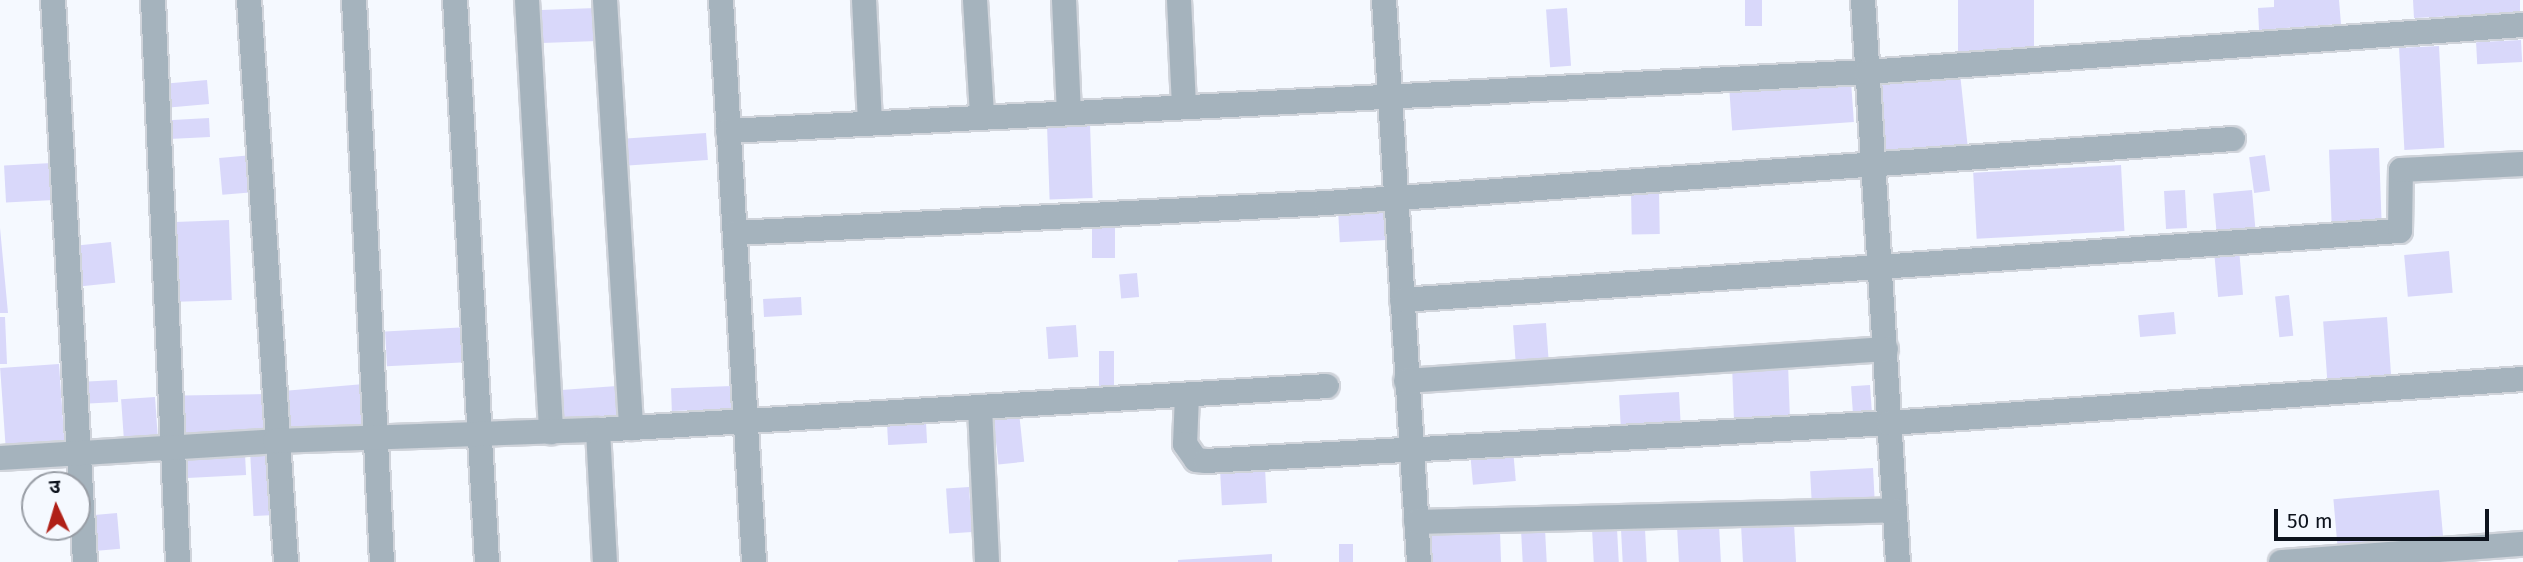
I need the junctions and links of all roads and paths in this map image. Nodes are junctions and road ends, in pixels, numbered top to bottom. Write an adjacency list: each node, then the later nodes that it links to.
1 (53, 0): 46 (street)
2 (153, 0): 44 (street)
3 (249, 0): 43 (street)
4 (354, 0): 42 (street)
5 (455, 0): 41 (street)
6 (527, 0): 40 (street)
7 (605, 0): 38 (street)
8 (721, 0): 22 (street)
9 (864, 0): 21 (street)
10 (975, 0): 20 (street)
11 (1064, 0): 19 (street)
12 (1179, 0): 18 (street)
13 (1384, 0): 17 (street)
14 (1863, 0): 16 (street)
15 (2523, 25): 16 (street)
16 (1867, 72): 17 (street); 25 (street)
17 (1388, 96): 18 (street); 26 (street)
18 (1184, 107): 19 (street)
19 (1069, 113): 20 (street)
20 (982, 116): 21 (street)
21 (870, 123): 22 (street)
22 (728, 131): 27 (street)
23 (2233, 139): 25 (street)
24 (2523, 164): 28 (street)
25 (1873, 167): 26 (street); 28 (street)
26 (1396, 198): 27 (street); 29 (street)
27 (735, 233): 36 (street)
28 (1880, 268): 29 (street); 30 (street)
29 (1402, 300): 32 (street)
30 (1886, 349): 32 (street); 37 (street)
31 (2523, 379): 37 (street)
32 (1406, 381): 45 (street)
33 (1328, 386): 34 (street)
34 (1187, 395): 35 (street); 45 (street)
35 (980, 407): 36 (street); 58 (street)
36 (747, 421): 38 (street); 57 (street)
37 (1889, 423): 45 (street); 48 (street)
38 (631, 428): 39 (street)
39 (598, 430): 40 (street); 56 (street)
40 (551, 432): 41 (street)
41 (482, 433): 42 (street); 55 (street)
42 (376, 438): 43 (street); 54 (street)
43 (275, 441): 44 (street); 53 (street)
44 (173, 447): 46 (street); 52 (street)
45 (1410, 450): 49 (street)
46 (79, 455): 47 (street); 51 (street)
47 (0, 458)
48 (1895, 510): 49 (street); 60 (street)
49 (1416, 522): 59 (street)
50 (2523, 544): 61 (street)
51 (85, 562)
52 (178, 562)
53 (286, 562)
54 (382, 562)
55 (487, 562)
56 (605, 562)
57 (754, 562)
58 (987, 562)
59 (1419, 562)
60 (1898, 562)
61 (2281, 562)

